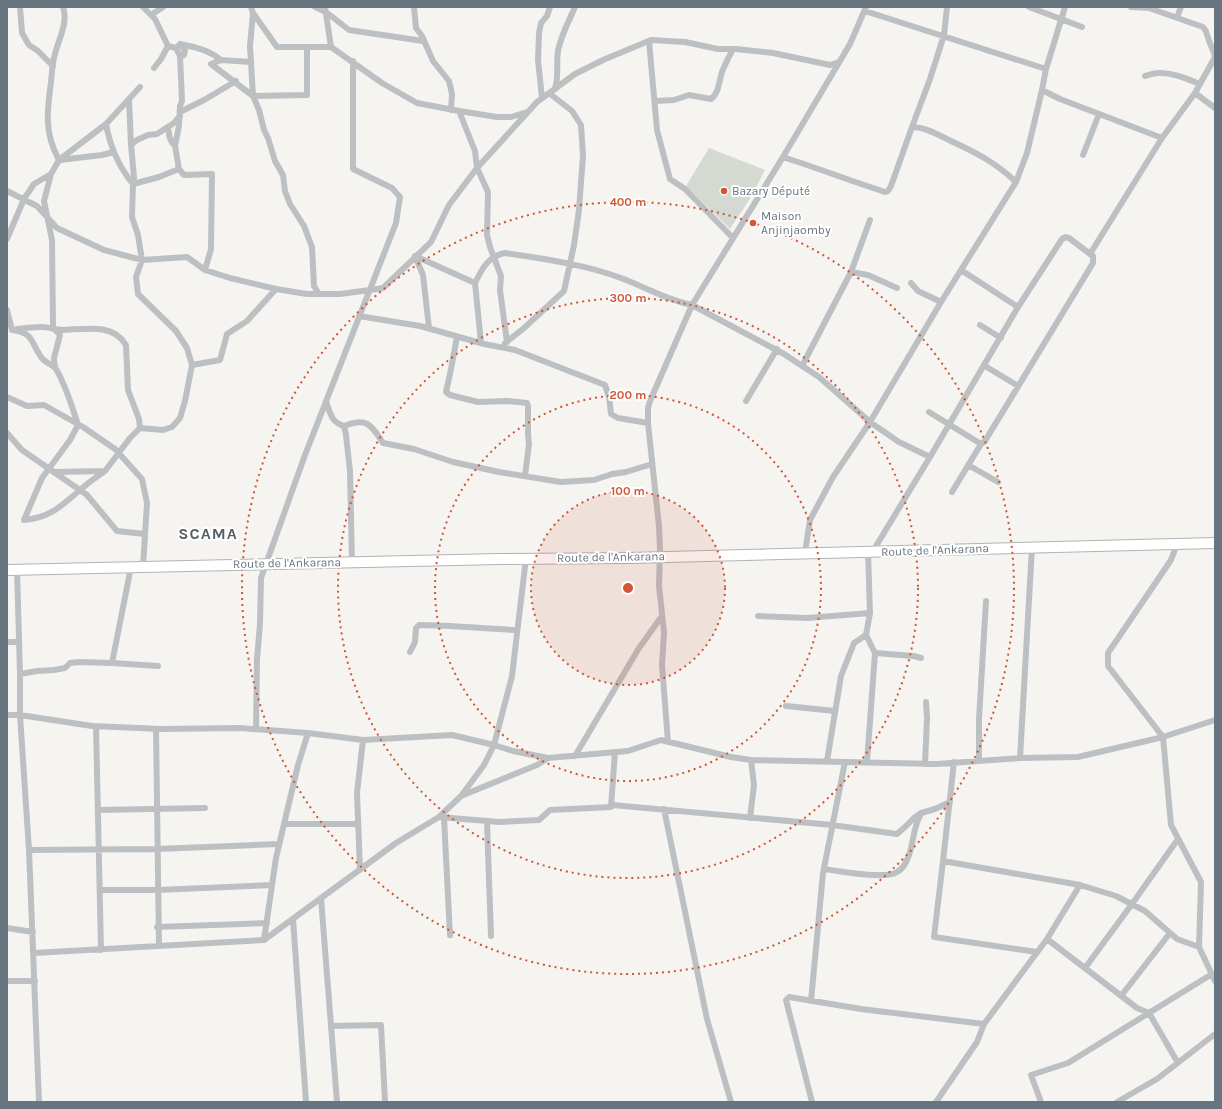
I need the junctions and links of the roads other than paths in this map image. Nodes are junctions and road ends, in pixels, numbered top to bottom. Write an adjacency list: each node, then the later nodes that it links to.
1 (20, 7): 33 (street)
2 (63, 7): 33 (street)
3 (143, 7): 17 (street)
4 (163, 7): 17 (street)
5 (315, 7): 16 (street)
6 (414, 7): 22 (street)
7 (550, 7): 45 (street)
8 (575, 7): 40 (street)
9 (947, 7): 21 (street)
10 (1030, 7): 19 (street)
11 (1065, 7): 19 (street)
12 (1131, 7): 18 (street)
13 (1181, 7): 18 (street)
14 (865, 9): 21 (street); 32 (street)
15 (252, 10): 26 (street); 31 (street)
16 (325, 10): 22 (street); 27 (street)
17 (150, 14): 24 (street)
18 (1177, 17): 38 (street)
19 (1061, 20): 20 (street); 35 (street)
20 (1082, 27)
21 (944, 35): 35 (street); 56 (street)
22 (424, 40): 49 (street)
23 (649, 41): 28 (street); 40 (street); 47 (street)
24 (168, 46): 25 (street); 34 (street)
25 (178, 46): 29 (street); 52 (street)
26 (306, 47): 27 (street); 44 (street)
27 (331, 47): 30 (street)
28 (733, 49): 32 (street); 47 (street)
29 (221, 60): 31 (street); 37 (street)
30 (353, 61): 49 (street); 89 (street)
31 (251, 62): 44 (street)
32 (839, 62): 64 (street)
33 (53, 66): 65 (street)
34 (154, 68)
35 (1046, 69): 41 (street)
36 (1145, 76): 38 (street)
37 (236, 82): 44 (street); 52 (street)
38 (1200, 84): 42 (street)
39 (140, 87): 46 (street)
40 (555, 89): 43 (street)
41 (1042, 90): 53 (street); 69 (street)
42 (1195, 93): 48 (street); 59 (street)
43 (549, 94): 45 (street); 81 (street)
44 (253, 96): 90 (street)
45 (542, 98): 51 (street)
46 (129, 99): 54 (street); 60 (street)
47 (655, 101): 75 (street)
48 (1215, 108)
49 (451, 110): 50 (street)
50 (459, 111): 51 (street); 66 (street)
51 (529, 111): 66 (street)
52 (180, 114): 55 (street); 61 (street)
53 (1099, 114): 59 (street); 63 (street)
54 (106, 124): 62 (street); 65 (street)
55 (168, 127): 57 (street); 58 (street)
56 (912, 127): 64 (street); 69 (street)
57 (158, 132): 58 (street); 60 (street)
58 (169, 137): 61 (street)
59 (1162, 138): 77 (street)
60 (131, 145): 70 (street)
61 (175, 146): 67 (street)
62 (114, 152): 65 (street); 70 (street)
63 (1084, 155)
64 (783, 157): 75 (street)
65 (58, 160): 68 (street)
66 (477, 168): 78 (street); 79 (street)
67 (179, 169): 70 (street); 82 (street)
68 (51, 174): 72 (street); 73 (street)
69 (1016, 182): 83 (street)
70 (133, 184): 80 (street)
71 (7, 191): 72 (street)
72 (24, 199): 73 (street); 76 (street)
73 (48, 218): 80 (street); 98 (street)
74 (870, 220): 84 (street)
75 (733, 238): 92 (street)
76 (7, 239)
77 (1090, 254): 93 (street); 110 (street)
78 (415, 256): 85 (street); 89 (street); 97 (street)
79 (494, 257): 81 (street); 85 (street); 102 (street)
80 (142, 260): 82 (street); 106 (street)
81 (571, 263): 92 (street); 102 (street)
82 (205, 270): 88 (street)
83 (961, 270): 91 (street); 93 (street)
84 (851, 272): 87 (street); 107 (street)
85 (475, 283): 103 (street)
86 (912, 283): 91 (street)
87 (897, 288)
88 (276, 289): 90 (street); 106 (street)
89 (370, 290): 90 (street); 95 (street)
90 (319, 294)
91 (941, 302): 115 (street)
92 (692, 305): 105 (street); 116 (street)
93 (1018, 307): 101 (street)
94 (7, 310): 99 (street)
95 (359, 316): 97 (street); 113 (street)
96 (980, 325): 101 (street)
97 (429, 328): 100 (street)
98 (54, 329): 99 (street); 109 (street); 120 (street)
99 (12, 330): 109 (street)
100 (457, 336): 103 (street); 130 (street)
101 (1001, 338): 108 (street)
102 (506, 342): 104 (street)
103 (481, 343): 104 (street)
104 (500, 347): 116 (street)
105 (777, 349): 107 (street); 112 (street)
106 (192, 365): 120 (street)
107 (802, 366): 115 (street)
108 (985, 366): 110 (street); 119 (street)
109 (55, 368): 117 (street)
110 (1018, 386): 122 (street)
111 (7, 397): 117 (street)
112 (746, 401)
113 (326, 402): 118 (street); 143 (street)
114 (929, 412): 119 (street)
115 (870, 422): 124 (street); 139 (street)
116 (648, 423): 125 (street)
117 (78, 425): 123 (street); 127 (street)
118 (344, 426): 130 (street); 142 (street)
119 (950, 426): 122 (street); 124 (street)
120 (140, 428): 123 (street)
121 (7, 433): 127 (street)
122 (981, 444): 126 (street)
123 (118, 453): 128 (street); 134 (street)
124 (930, 458): 138 (street)
125 (652, 464): 130 (street); 140 (street)
126 (968, 465): 131 (street); 133 (street)
127 (49, 468): 129 (street); 132 (street)
128 (104, 471): 129 (street); 132 (street)
129 (54, 472): 132 (street)
130 (525, 476)
131 (998, 482)
132 (80, 490): 134 (street)
133 (952, 492)
134 (145, 534): 145 (street)
135 (1215, 543): 136 (main road, Route de l'Ankarana)
136 (1177, 544): 137 (main road, Route de l'Ankarana); 171 (street)
137 (1032, 547): 138 (main road, Route de l'Ankarana); 178 (street)
138 (870, 551): 139 (main road, Route de l'Ankarana); 148 (street)
139 (805, 552): 140 (main road, Route de l'Ankarana)
140 (660, 556): 141 (main road, Route de l'Ankarana); 149 (street)
141 (526, 558): 142 (main road, Route de l'Ankarana); 151 (street)
142 (352, 562): 143 (main road, Route de l'Ankarana)
143 (265, 564): 145 (main road, Route de l'Ankarana); 169 (street)
144 (130, 567): 145 (main road, Route de l'Ankarana); 146 (main road, Route de l'Ankarana); 158 (street)
145 (143, 567)
146 (12, 570): 154 (street)
147 (986, 601): 180 (street)
148 (870, 613): 150 (street); 152 (street)
149 (662, 616): 173 (street); 176 (street)
150 (758, 616)
151 (517, 630): 155 (street); 174 (street)
152 (866, 635): 156 (street); 163 (street)
153 (7, 642): 154 (street)
154 (19, 642): 160 (street)
155 (410, 652)
156 (875, 653): 157 (street); 183 (street)
157 (921, 658)
158 (112, 663): 159 (street); 160 (street)
159 (158, 666)
160 (20, 674): 165 (street)
161 (926, 702): 185 (street)
162 (786, 706): 163 (street)
163 (835, 711): 181 (street)
164 (7, 715): 165 (street)
165 (20, 715): 167 (street); 204 (street)
166 (1215, 720): 171 (street)
167 (96, 727): 168 (street); 192 (street)
168 (156, 729): 169 (street); 189 (street)
169 (256, 729): 170 (street)
170 (308, 733): 172 (street); 197 (street)
171 (1163, 737): 178 (street); 200 (street)
172 (363, 740): 174 (street); 198 (street)
173 (668, 742): 175 (street); 179 (street)
174 (494, 745): 177 (street); 186 (street)
175 (615, 752): 176 (street); 188 (street)
176 (576, 756): 177 (street)
177 (548, 758): 186 (street)
178 (1020, 758): 180 (street)
179 (751, 760): 181 (street); 195 (street)
180 (979, 760): 184 (street)
181 (827, 762): 182 (street)
182 (845, 762): 183 (street); 199 (street)
183 (867, 762): 185 (street)
184 (954, 762): 185 (street); 187 (street)
185 (925, 764)
186 (461, 796): 194 (street)
187 (950, 802): 193 (street); 205 (street)
188 (612, 805): 191 (street); 196 (street)
189 (157, 808): 190 (street); 192 (street); 203 (street)
190 (205, 808)
191 (664, 809): 195 (street); 246 (street)
192 (98, 810): 202 (street)
193 (922, 813): 199 (street); 206 (street)
194 (442, 818): 196 (street); 207 (street); 220 (street)
195 (750, 818): 199 (street)
196 (487, 822): 221 (street)
197 (284, 824): 198 (street); 201 (street)
198 (358, 824): 207 (street)
199 (832, 825): 206 (street)
200 (1178, 839): 213 (street); 225 (street)
201 (279, 844): 203 (street); 208 (street)
202 (99, 848): 203 (street); 204 (street); 210 (street)
203 (157, 849): 211 (street)
204 (28, 850): 218 (street)
205 (943, 861): 209 (street); 227 (street)
206 (824, 869): 235 (street)
207 (360, 870): 212 (street)
208 (272, 885): 211 (street); 215 (street)
209 (1080, 885): 213 (street); 222 (street)
210 (100, 890): 211 (street); 226 (street)
211 (158, 890): 216 (street)
212 (321, 898): 214 (street); 238 (street)
213 (1132, 904): 219 (street); 229 (street)
214 (293, 919): 223 (street); 243 (street)
215 (266, 923): 216 (street); 223 (street)
216 (158, 927): 224 (street)
217 (7, 928): 218 (street)
218 (32, 932): 228 (street)
219 (1170, 933): 225 (street); 234 (street)
220 (450, 935)
221 (492, 936)
222 (1047, 939): 227 (street); 229 (street)
223 (264, 940): 224 (street)
224 (159, 946): 226 (street)
225 (1200, 947): 230 (street)
226 (101, 950): 228 (street)
227 (1037, 952): 237 (street)
228 (34, 953): 233 (street)
229 (1085, 968): 234 (street)
230 (1212, 974): 232 (street); 236 (street)
231 (7, 981): 233 (street)
232 (1215, 981)
233 (35, 982): 241 (street)
234 (1121, 996): 236 (street)
235 (811, 1001): 237 (street); 247 (street)
236 (1148, 1013): 240 (street); 249 (street)
237 (984, 1024): 248 (street)
238 (331, 1026): 244 (street); 245 (street)
239 (1215, 1034): 240 (street)
240 (1178, 1063): 250 (street)
241 (39, 1100): 242 (street)
242 (33, 1102)
243 (306, 1102)
244 (337, 1102)
245 (385, 1102)
246 (731, 1102)
247 (812, 1102)
248 (936, 1102)
249 (1041, 1102)
250 (1117, 1102)

